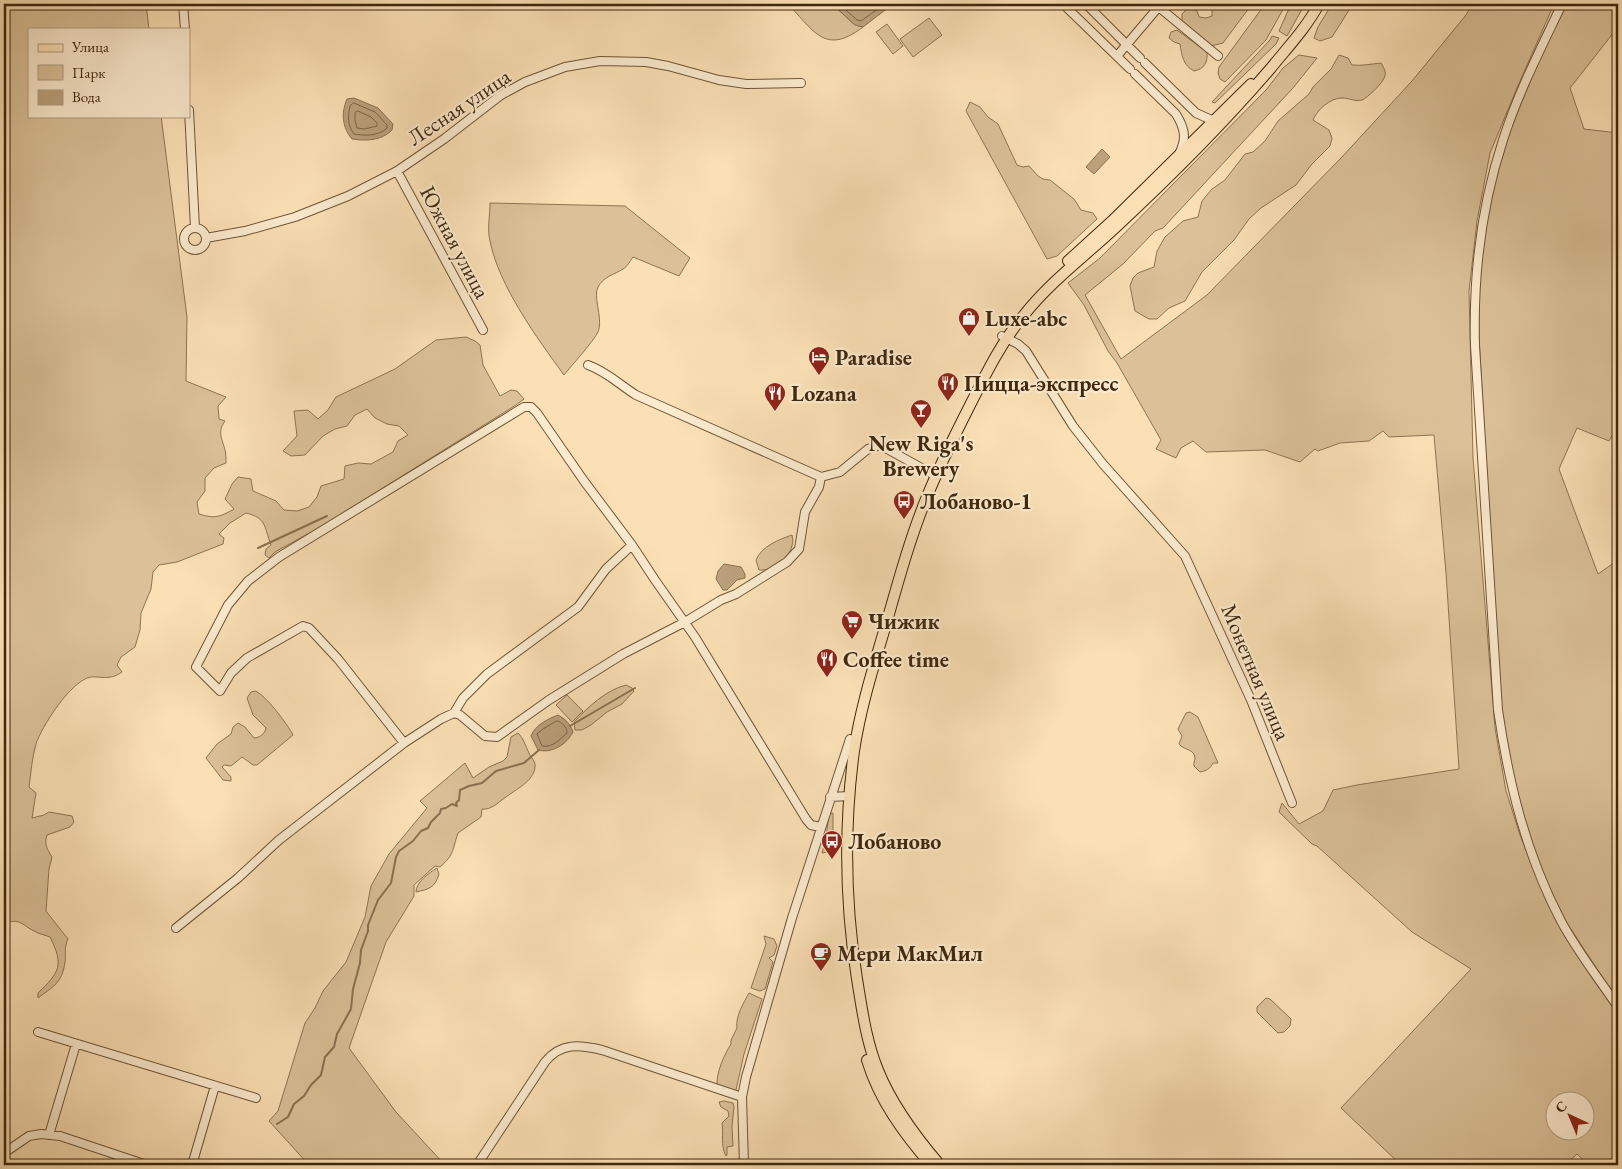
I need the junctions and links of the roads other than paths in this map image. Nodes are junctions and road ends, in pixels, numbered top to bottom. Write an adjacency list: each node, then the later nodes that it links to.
1 (183, 4): 7 (street)
2 (1063, 4): 9 (street)
3 (1086, 4): 8 (street)
4 (1319, 4): 13 (main road)
5 (1562, 4): 33 (street)
6 (1158, 5): 8 (street); 10 (street)
7 (185, 28)
8 (1127, 46): 9 (street); 13 (street)
9 (1116, 56): 14 (street)
10 (1218, 56)
11 (801, 83): 15 (street, Лесная улица)
12 (189, 118): 16 (street)
13 (1217, 123): 14 (main road); 19 (main road)
14 (1178, 156): 19 (main road)
15 (397, 171): 17 (street, Лесная улица); 18 (street, Южная улица)
16 (195, 228): 17 (street); 17 (street)
17 (206, 238)
18 (483, 330)
19 (1004, 337): 21 (main road); 30 (street, Монетная улица)
20 (588, 364): 22 (street)
21 (933, 474): 22 (street); 26 (main road); 28 (main road)
22 (821, 477): 24 (street)
23 (632, 545): 24 (street); 25 (street); 27 (street)
24 (685, 622): 25 (street); 31 (street)
25 (454, 712): 27 (street)
26 (850, 738): 28 (main road); 29 (street)
27 (404, 743): 32 (street)
28 (847, 796): 29 (street); 45 (main road); 46 (main road)
29 (830, 797): 31 (street)
30 (1292, 803)
31 (820, 827): 37 (street)
32 (176, 928)
33 (1618, 1007)
34 (38, 1032): 35 (street)
35 (76, 1044): 36 (street); 39 (street)
36 (215, 1086): 38 (street); 42 (street)
37 (742, 1097): 43 (street); 44 (street)
38 (256, 1098)
39 (49, 1135): 40 (street); 41 (street)
40 (4, 1152)
41 (146, 1165)
42 (192, 1165)
43 (477, 1165)
44 (744, 1165)
45 (931, 1165)
46 (940, 1165)

